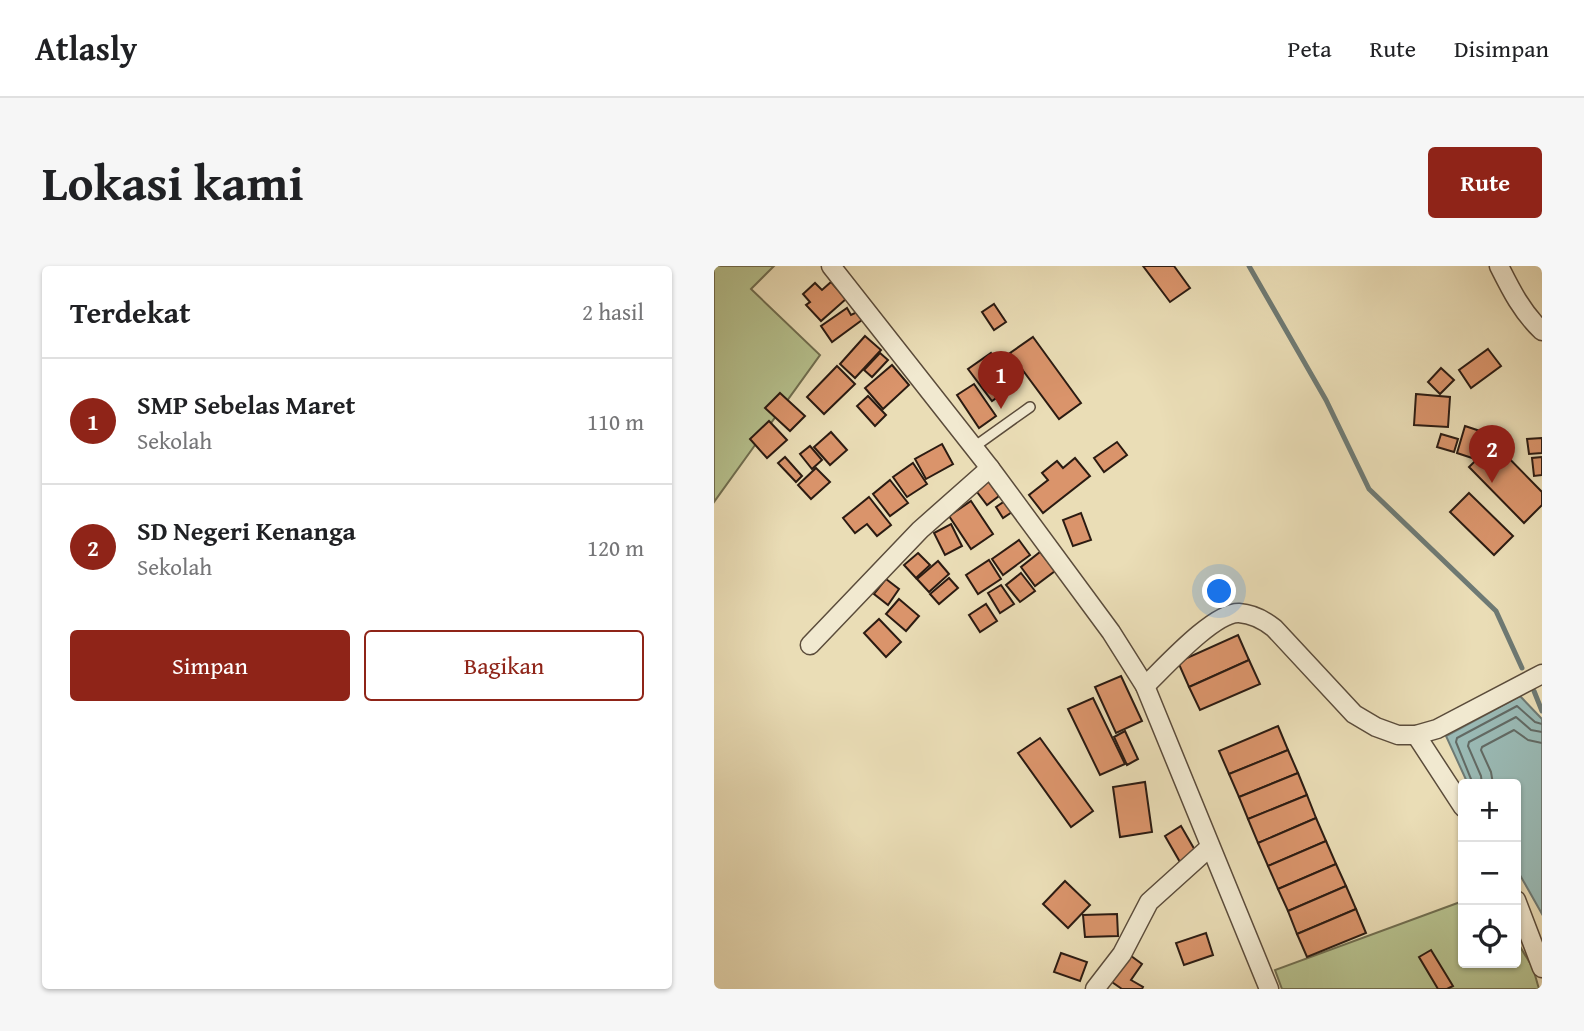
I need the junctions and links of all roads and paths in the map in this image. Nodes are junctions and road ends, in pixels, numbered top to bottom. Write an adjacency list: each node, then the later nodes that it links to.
1 (831, 266): 5 (street)
2 (1499, 266): 3 (street)
3 (1542, 331)
4 (1030, 407): 5 (lane)
5 (974, 447): 6 (street)
6 (990, 468): 7 (street); 9 (street)
7 (810, 645)
8 (1542, 674): 10 (street)
9 (1145, 686): 10 (street); 12 (street)
10 (1416, 734): 11 (street)
11 (1458, 799)
12 (1210, 847): 15 (street); 16 (street)
13 (1518, 905): 14 (street)
14 (1542, 968)
15 (1095, 989)
16 (1269, 989)

